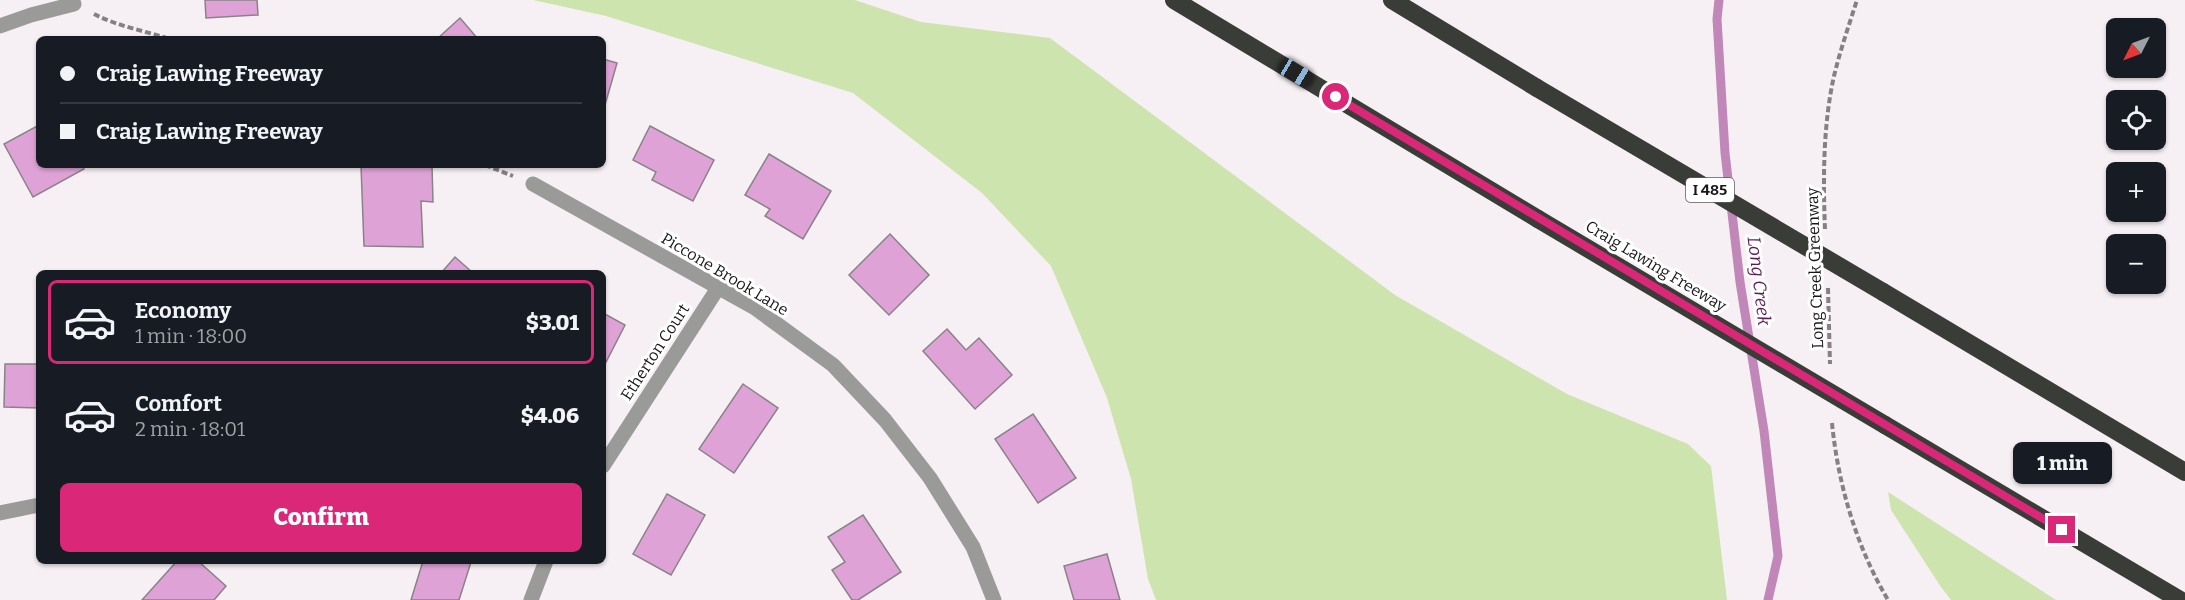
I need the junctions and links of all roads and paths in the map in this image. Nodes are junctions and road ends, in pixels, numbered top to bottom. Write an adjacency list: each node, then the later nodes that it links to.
1 (1174, 0): 21 (highway, Craig Lawing Freeway, bridge)
2 (1392, 0): 14 (highway, I 485, bridge)
3 (1857, 0): 8 (path, Long Creek Greenway)
4 (74, 4): 5 (street); 6 (path)
5 (0, 26)
6 (161, 36)
7 (533, 184): 10 (street, Piccone Brook Lane)
8 (1826, 237)
9 (1827, 281): 11 (path, Long Creek Greenway)
10 (718, 288): 13 (street, Etherton Court); 19 (street, Piccone Brook Lane)
11 (1831, 368)
12 (1832, 412): 20 (path)
13 (606, 461)
14 (2185, 472)
15 (36, 506): 16 (street)
16 (0, 513)
17 (545, 564): 18 (street)
18 (531, 600)
19 (994, 600)
20 (1888, 600)
21 (2180, 600)

